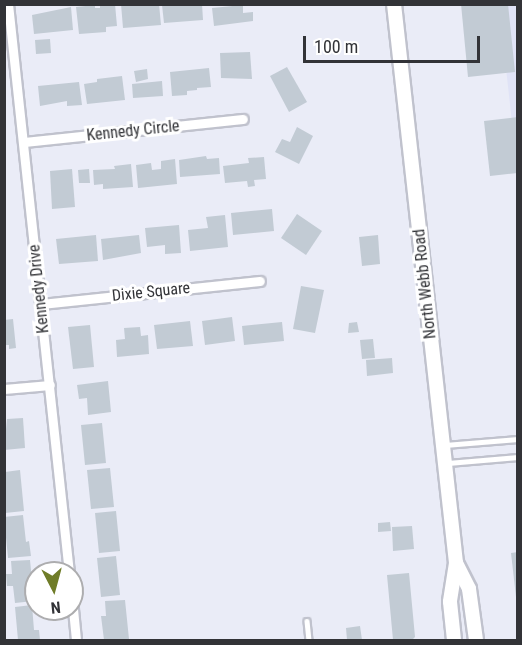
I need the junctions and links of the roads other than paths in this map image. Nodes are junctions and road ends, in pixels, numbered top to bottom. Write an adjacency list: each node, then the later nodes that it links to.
1 (8, 4): 3 (street, Kennedy Drive)
2 (394, 4): 11 (main road, North Webb Road)
3 (9, 53): 5 (street, Kennedy Drive)
4 (243, 119): 5 (street, Kennedy Circle)
5 (24, 142): 7 (street, Kennedy Drive)
6 (260, 281): 7 (street, Dixie Square)
7 (41, 304): 8 (street, Kennedy Drive)
8 (50, 385): 9 (street); 14 (street, Kennedy Drive)
9 (4, 389)
10 (518, 438): 11 (lane)
11 (443, 445): 13 (main road, North Webb Road)
12 (518, 457): 13 (lane)
13 (445, 463): 15 (main road, North Webb Road)
14 (68, 561)
15 (456, 562): 20 (main road, North Webb Road); 21 (main road, North Webb Road)
16 (74, 621): 18 (street)
17 (307, 621): 19 (lane)
18 (76, 640)
19 (309, 640)
20 (454, 640)
21 (476, 640)

